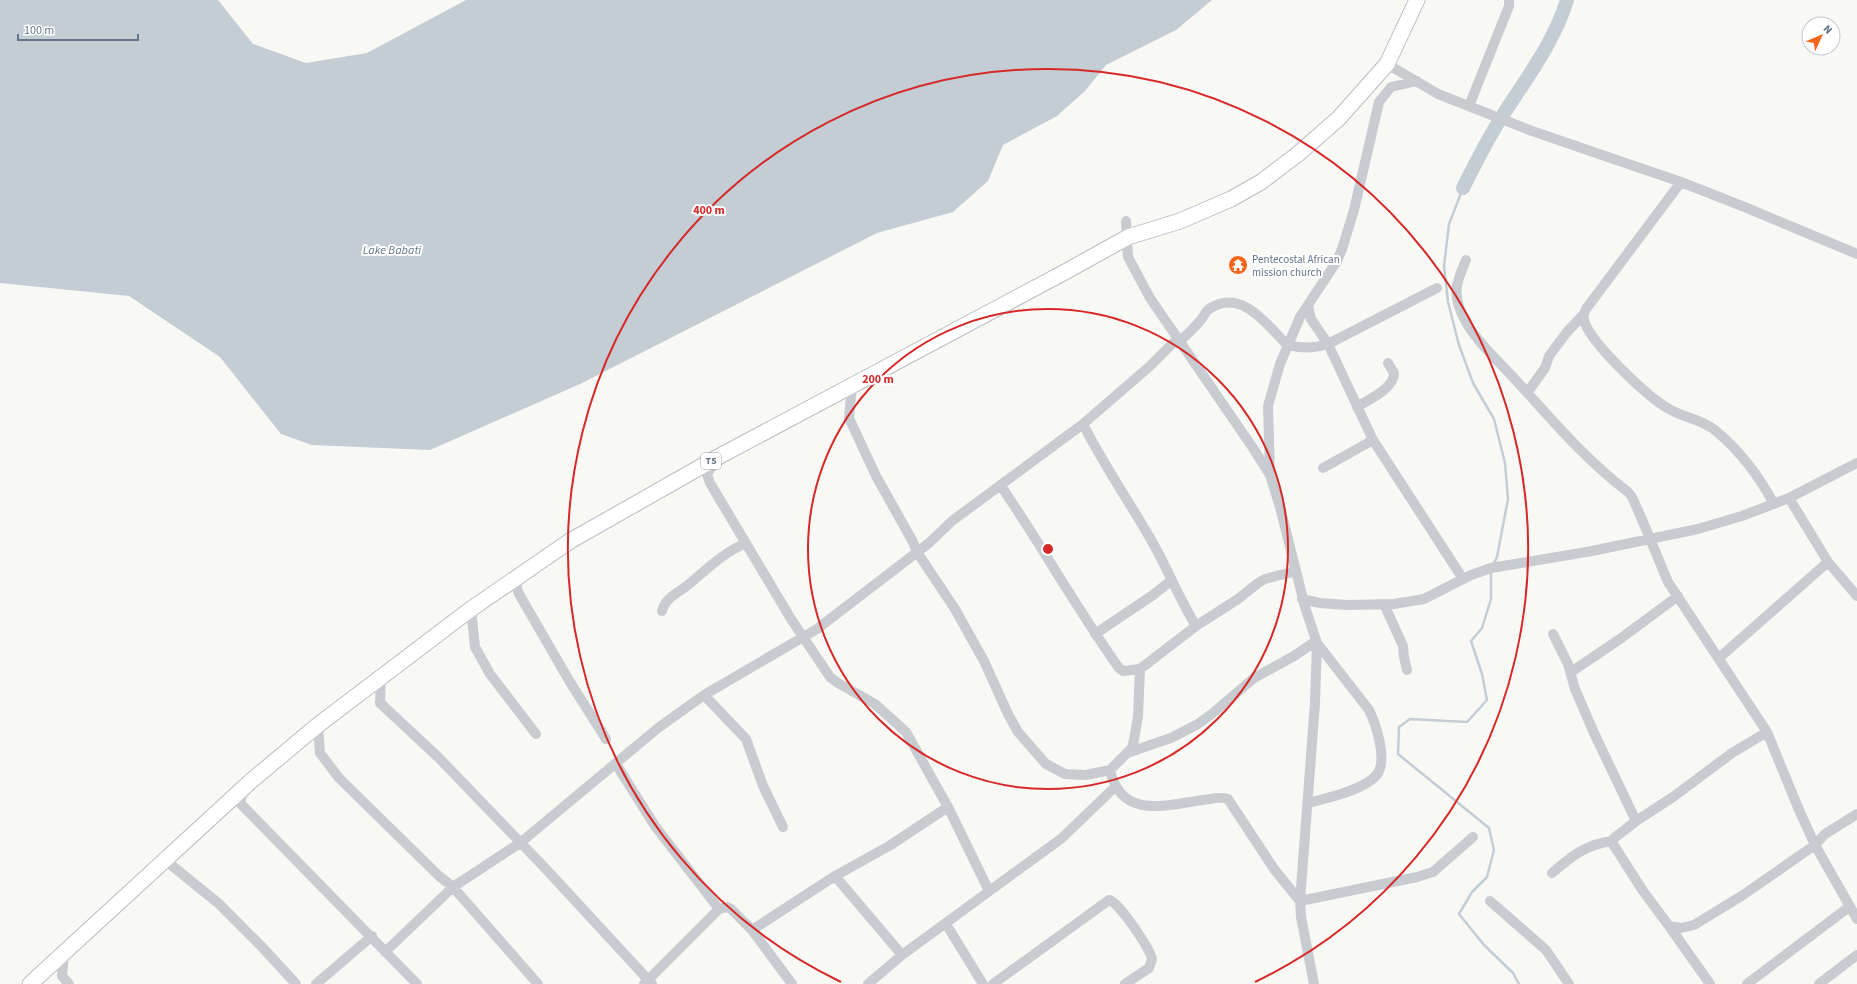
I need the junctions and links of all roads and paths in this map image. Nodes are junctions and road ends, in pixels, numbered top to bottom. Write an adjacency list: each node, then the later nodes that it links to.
1 (1417, 0): 3 (highway, T5)
2 (1509, 0): 5 (street)
3 (1387, 64): 4 (street); 8 (highway, T5)
4 (1417, 81): 5 (street); 12 (street)
5 (1469, 106): 6 (street)
6 (1681, 182): 9 (street); 13 (street)
7 (1126, 221): 8 (street)
8 (1128, 237): 14 (street); 18 (highway, T5)
9 (1857, 254)
10 (1466, 260): 19 (street)
11 (1437, 288): 15 (street)
12 (1308, 305): 15 (street); 16 (street)
13 (1583, 315): 19 (street); 29 (street)
14 (1179, 339): 16 (street); 21 (street); 26 (street)
15 (1328, 344): 16 (street); 20 (street)
16 (1288, 345): 26 (street)
17 (1388, 363): 20 (street)
18 (852, 385): 23 (highway, T5); 32 (street)
19 (1527, 393): 30 (street)
20 (1357, 406): 22 (street)
21 (1082, 424): 27 (street); 37 (street)
22 (1373, 440): 25 (street); 36 (street)
23 (718, 457): 31 (street); 34 (highway, T5)
24 (1857, 463): 28 (street)
25 (1323, 468)
26 (1270, 476): 35 (street)
27 (1001, 486): 32 (street); 45 (street)
28 (1788, 498): 29 (street); 33 (street)
29 (1774, 504): 30 (street)
30 (1651, 538): 36 (street); 38 (street)
31 (746, 543): 43 (street); 47 (street)
32 (916, 552): 47 (street); 61 (street)
33 (1828, 562): 39 (street); 49 (street)
34 (528, 569): 42 (highway, T5); 58 (street)
35 (1296, 571): 40 (street); 44 (street)
36 (1463, 579): 41 (street)
37 (1172, 580): 44 (street); 45 (street)
38 (1678, 596): 49 (street); 52 (street)
39 (1857, 596)
40 (1302, 599): 41 (street); 48 (street)
41 (1384, 604): 51 (street)
42 (471, 609): 53 (highway, T5); 57 (street)
43 (662, 611)
44 (1196, 626): 50 (street)
45 (1095, 634): 50 (street)
46 (1553, 634): 52 (street)
47 (803, 638): 54 (street); 65 (street)
48 (1317, 642): 59 (street); 64 (street); 64 (street)
49 (1719, 658): 56 (street)
50 (1140, 669): 59 (street)
51 (1407, 670)
52 (1571, 672): 67 (street)
53 (381, 677): 55 (highway, T5); 71 (street)
54 (704, 695): 60 (street); 68 (street)
55 (318, 725): 63 (highway, T5); 76 (street)
56 (1767, 732): 67 (street); 72 (street)
57 (536, 734)
58 (606, 739)
59 (1127, 753): 61 (street)
60 (616, 764): 71 (street); 81 (street)
61 (1110, 770): 62 (street)
62 (1116, 786): 77 (street); 78 (street)
63 (244, 788): 73 (highway, T5); 86 (street)
64 (1308, 803): 78 (street)
65 (948, 807): 75 (street); 77 (street)
66 (1857, 814): 72 (street)
67 (1636, 821): 70 (street)
68 (783, 828)
69 (1473, 838): 78 (street)
70 (1613, 841): 74 (street); 84 (street)
71 (520, 843): 76 (street); 91 (street)
72 (1816, 845): 80 (street); 84 (street)
73 (165, 860): 88 (highway, T5); 94 (street)
74 (1552, 873)
75 (835, 876): 85 (street); 89 (street)
76 (453, 887): 87 (street); 97 (street)
77 (989, 891): 83 (street)
78 (1300, 901): 103 (street)
79 (1490, 901): 104 (street)
80 (1849, 907): 82 (street); 106 (street)
81 (719, 909): 85 (street); 91 (street)
82 (1857, 918)
83 (946, 924): 89 (street); 100 (street)
84 (1669, 926): 105 (street)
85 (752, 930): 98 (street)
86 (372, 936): 87 (street); 95 (street)
87 (386, 952): 96 (street)
88 (64, 953): 92 (highway, T5); 93 (street)
89 (902, 955): 99 (street)
90 (1857, 955): 107 (street)
91 (648, 983)
92 (30, 984)
93 (69, 984)
94 (296, 984)
95 (316, 984)
96 (417, 984)
97 (538, 984)
98 (792, 984)
99 (868, 984)
100 (983, 984)
101 (994, 984): 102 (street)
102 (1125, 984)
103 (1314, 984)
104 (1569, 984)
105 (1710, 984)
106 (1747, 984)
107 (1819, 984)

